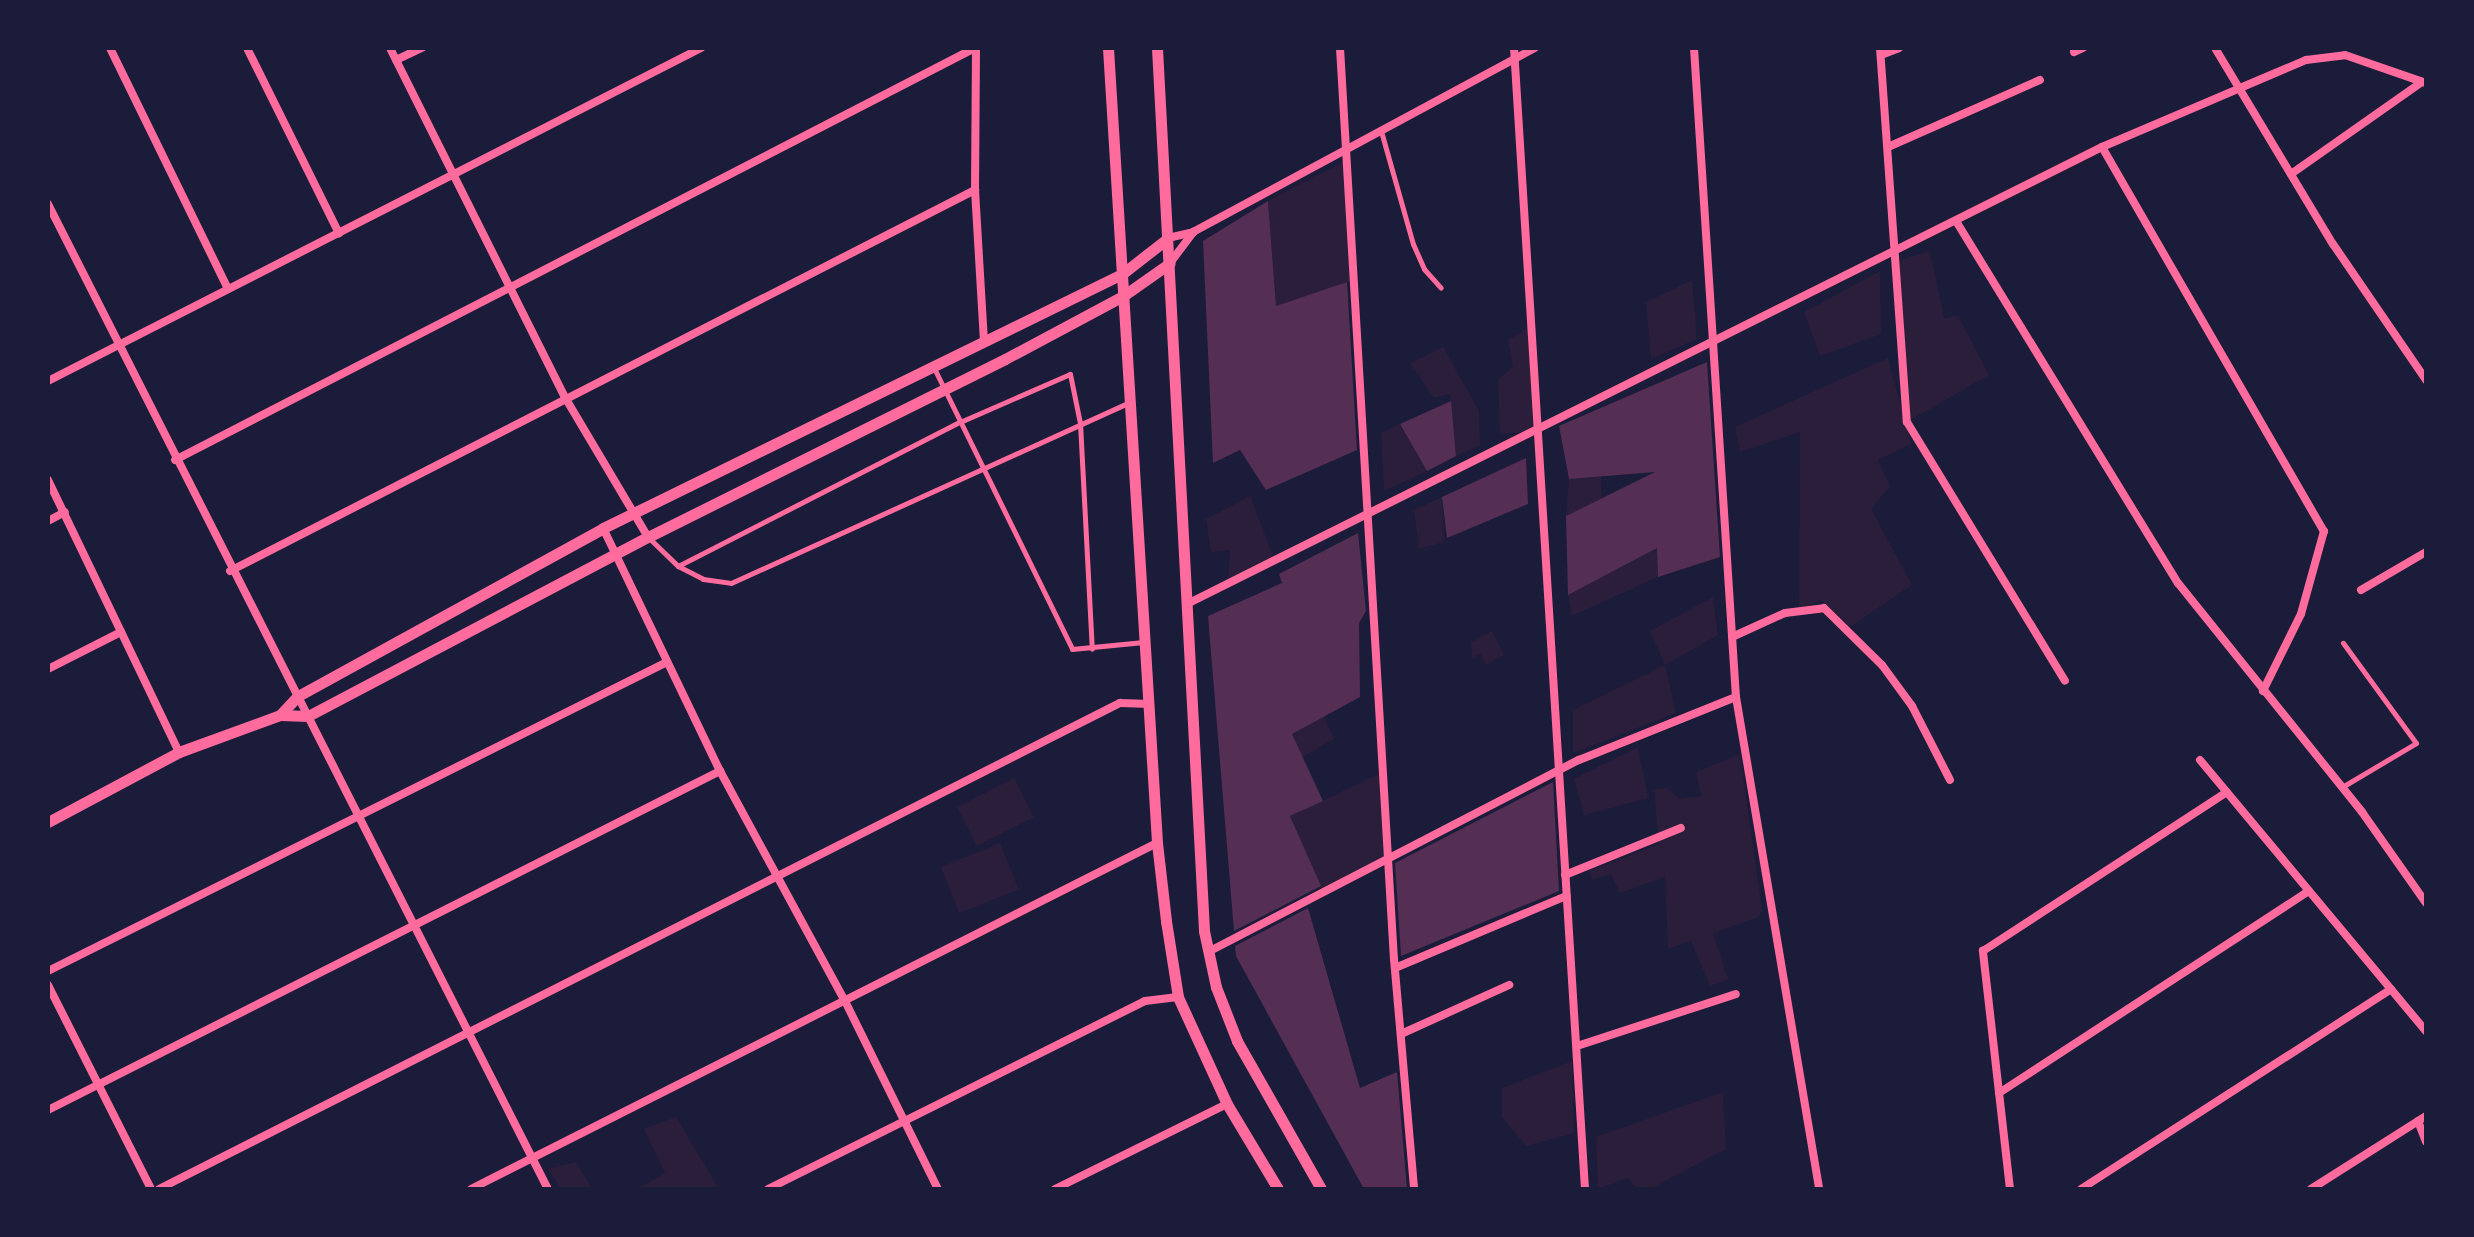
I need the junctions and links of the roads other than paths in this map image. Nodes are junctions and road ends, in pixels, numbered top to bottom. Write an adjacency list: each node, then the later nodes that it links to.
1 (110, 48): 38 (street)
2 (247, 48): 31 (street)
3 (390, 48): 17 (street)
4 (422, 48): 17 (street)
5 (701, 48): 25 (street)
6 (976, 48): 27 (street); 36 (street)
7 (1108, 48): 35 (street)
8 (1157, 48): 32 (street)
9 (1340, 48): 22 (street)
10 (1514, 48): 16 (street)
11 (1535, 48): 16 (street)
12 (1694, 48): 42 (street)
13 (1899, 48): 15 (street)
14 (2215, 48): 20 (street)
15 (1881, 52): 23 (street)
16 (1514, 59): 21 (street); 51 (street)
17 (396, 60): 25 (street)
18 (2040, 80): 23 (street)
19 (2424, 83): 20 (street); 26 (street)
20 (2240, 88): 24 (street); 26 (street)
21 (1380, 128): 22 (street); 37 (lane)
22 (1344, 147): 30 (street); 57 (street)
23 (1888, 147): 33 (street)
24 (2102, 147): 29 (street); 75 (street)
25 (452, 174): 31 (street); 36 (street)
26 (2291, 174): 44 (street)
27 (975, 190): 40 (street); 47 (street)
28 (48, 204): 41 (street)
29 (1956, 221): 33 (street); 75 (street)
30 (1193, 232): 32 (street); 34 (street)
31 (339, 233): 38 (street)
32 (1168, 238): 34 (street); 35 (street)
33 (1891, 254): 42 (street); 74 (street)
34 (1170, 263): 39 (street); 66 (street)
35 (1122, 274): 39 (street); 40 (street)
36 (512, 286): 47 (street); 52 (street)
37 (1441, 288)
38 (228, 289): 41 (street)
39 (1123, 296): 46 (street); 48 (street)
40 (984, 342): 43 (street)
41 (119, 344): 45 (street); 52 (street)
42 (1713, 344): 51 (street); 68 (street)
43 (933, 367): 46 (lane); 56 (street)
44 (2426, 380)
45 (48, 381)
46 (944, 388): 49 (lane); 60 (street)
47 (566, 399): 56 (street); 64 (street)
48 (1128, 403): 50 (lane); 69 (street)
49 (960, 422): 50 (lane); 53 (lane); 63 (lane)
50 (1080, 423): 53 (lane); 71 (lane)
51 (1537, 431): 57 (street); 84 (street)
52 (175, 460): 64 (street)
53 (984, 471): 63 (lane); 71 (lane)
54 (48, 480): 55 (street)
55 (65, 512): 58 (street); 67 (street)
56 (630, 514): 59 (street); 60 (street)
57 (1367, 516): 66 (street); 92 (street)
58 (48, 521)
59 (603, 528): 62 (street); 76 (street)
60 (648, 537): 62 (street); 63 (lane)
61 (2426, 552): 65 (street)
62 (615, 554): 72 (street); 80 (street)
63 (678, 566)
64 (230, 571): 76 (street)
65 (2361, 590)
66 (1187, 604): 99 (street)
67 (121, 632): 73 (street); 81 (street)
68 (1732, 637): 77 (street); 85 (street)
69 (1145, 642): 71 (lane); 78 (street)
70 (2343, 643): 86 (lane)
71 (1092, 649)
72 (665, 663): 83 (street); 88 (street)
73 (48, 669)
74 (2065, 681)
75 (2263, 691): 86 (street)
76 (298, 696): 79 (street); 80 (street)
77 (1736, 697): 84 (street); 133 (street)
78 (1150, 704): 91 (street); 94 (street)
79 (280, 715): 80 (street); 81 (street)
80 (308, 716): 88 (street)
81 (179, 752): 89 (street)
82 (2200, 760): 87 (street)
83 (720, 771): 94 (street); 98 (street)
84 (1558, 771): 92 (street); 93 (street)
85 (1950, 780)
86 (2342, 787): 97 (street)
87 (2227, 792): 95 (street); 113 (street)
88 (361, 817): 98 (street); 101 (street)
89 (48, 822)
90 (1681, 828): 93 (street)
91 (1157, 843): 106 (street); 107 (street)
92 (1388, 859): 99 (street); 100 (street)
93 (1565, 875): 96 (street)
94 (779, 877): 107 (street); 109 (street)
95 (2309, 891): 104 (street); 113 (street)
96 (1566, 896): 100 (street); 111 (street)
97 (2426, 903)
98 (414, 925): 109 (street); 112 (street)
99 (1208, 952): 128 (street)
100 (1395, 968): 110 (street)
101 (48, 971)
102 (48, 985): 112 (street)
103 (1509, 985): 110 (street)
104 (2391, 989): 108 (street); 135 (street)
105 (1736, 994): 111 (street)
106 (1178, 997): 114 (street); 117 (street)
107 (845, 1001): 117 (street); 119 (street)
108 (2426, 1031)
109 (470, 1033): 119 (street); 121 (street)
110 (1401, 1034): 129 (street)
111 (1577, 1046): 132 (street)
112 (97, 1085): 115 (street); 120 (street)
113 (1999, 1093): 134 (street)
114 (1227, 1104): 126 (street); 127 (street)
115 (48, 1110)
116 (2422, 1119): 118 (street); 136 (street)
117 (904, 1120): 124 (street); 125 (street)
118 (2426, 1142)
119 (532, 1158): 122 (street); 123 (street)
120 (151, 1189)
121 (159, 1189)
122 (471, 1189)
123 (548, 1189)
124 (768, 1189)
125 (938, 1189)
126 (1055, 1189)
127 (1278, 1189)
128 (1321, 1189)
129 (1414, 1189)
130 (1501, 1189): 131 (lane)
131 (1524, 1189)
132 (1585, 1189)
133 (1819, 1189)
134 (2010, 1189)
135 (2081, 1189)
136 (2311, 1189)

